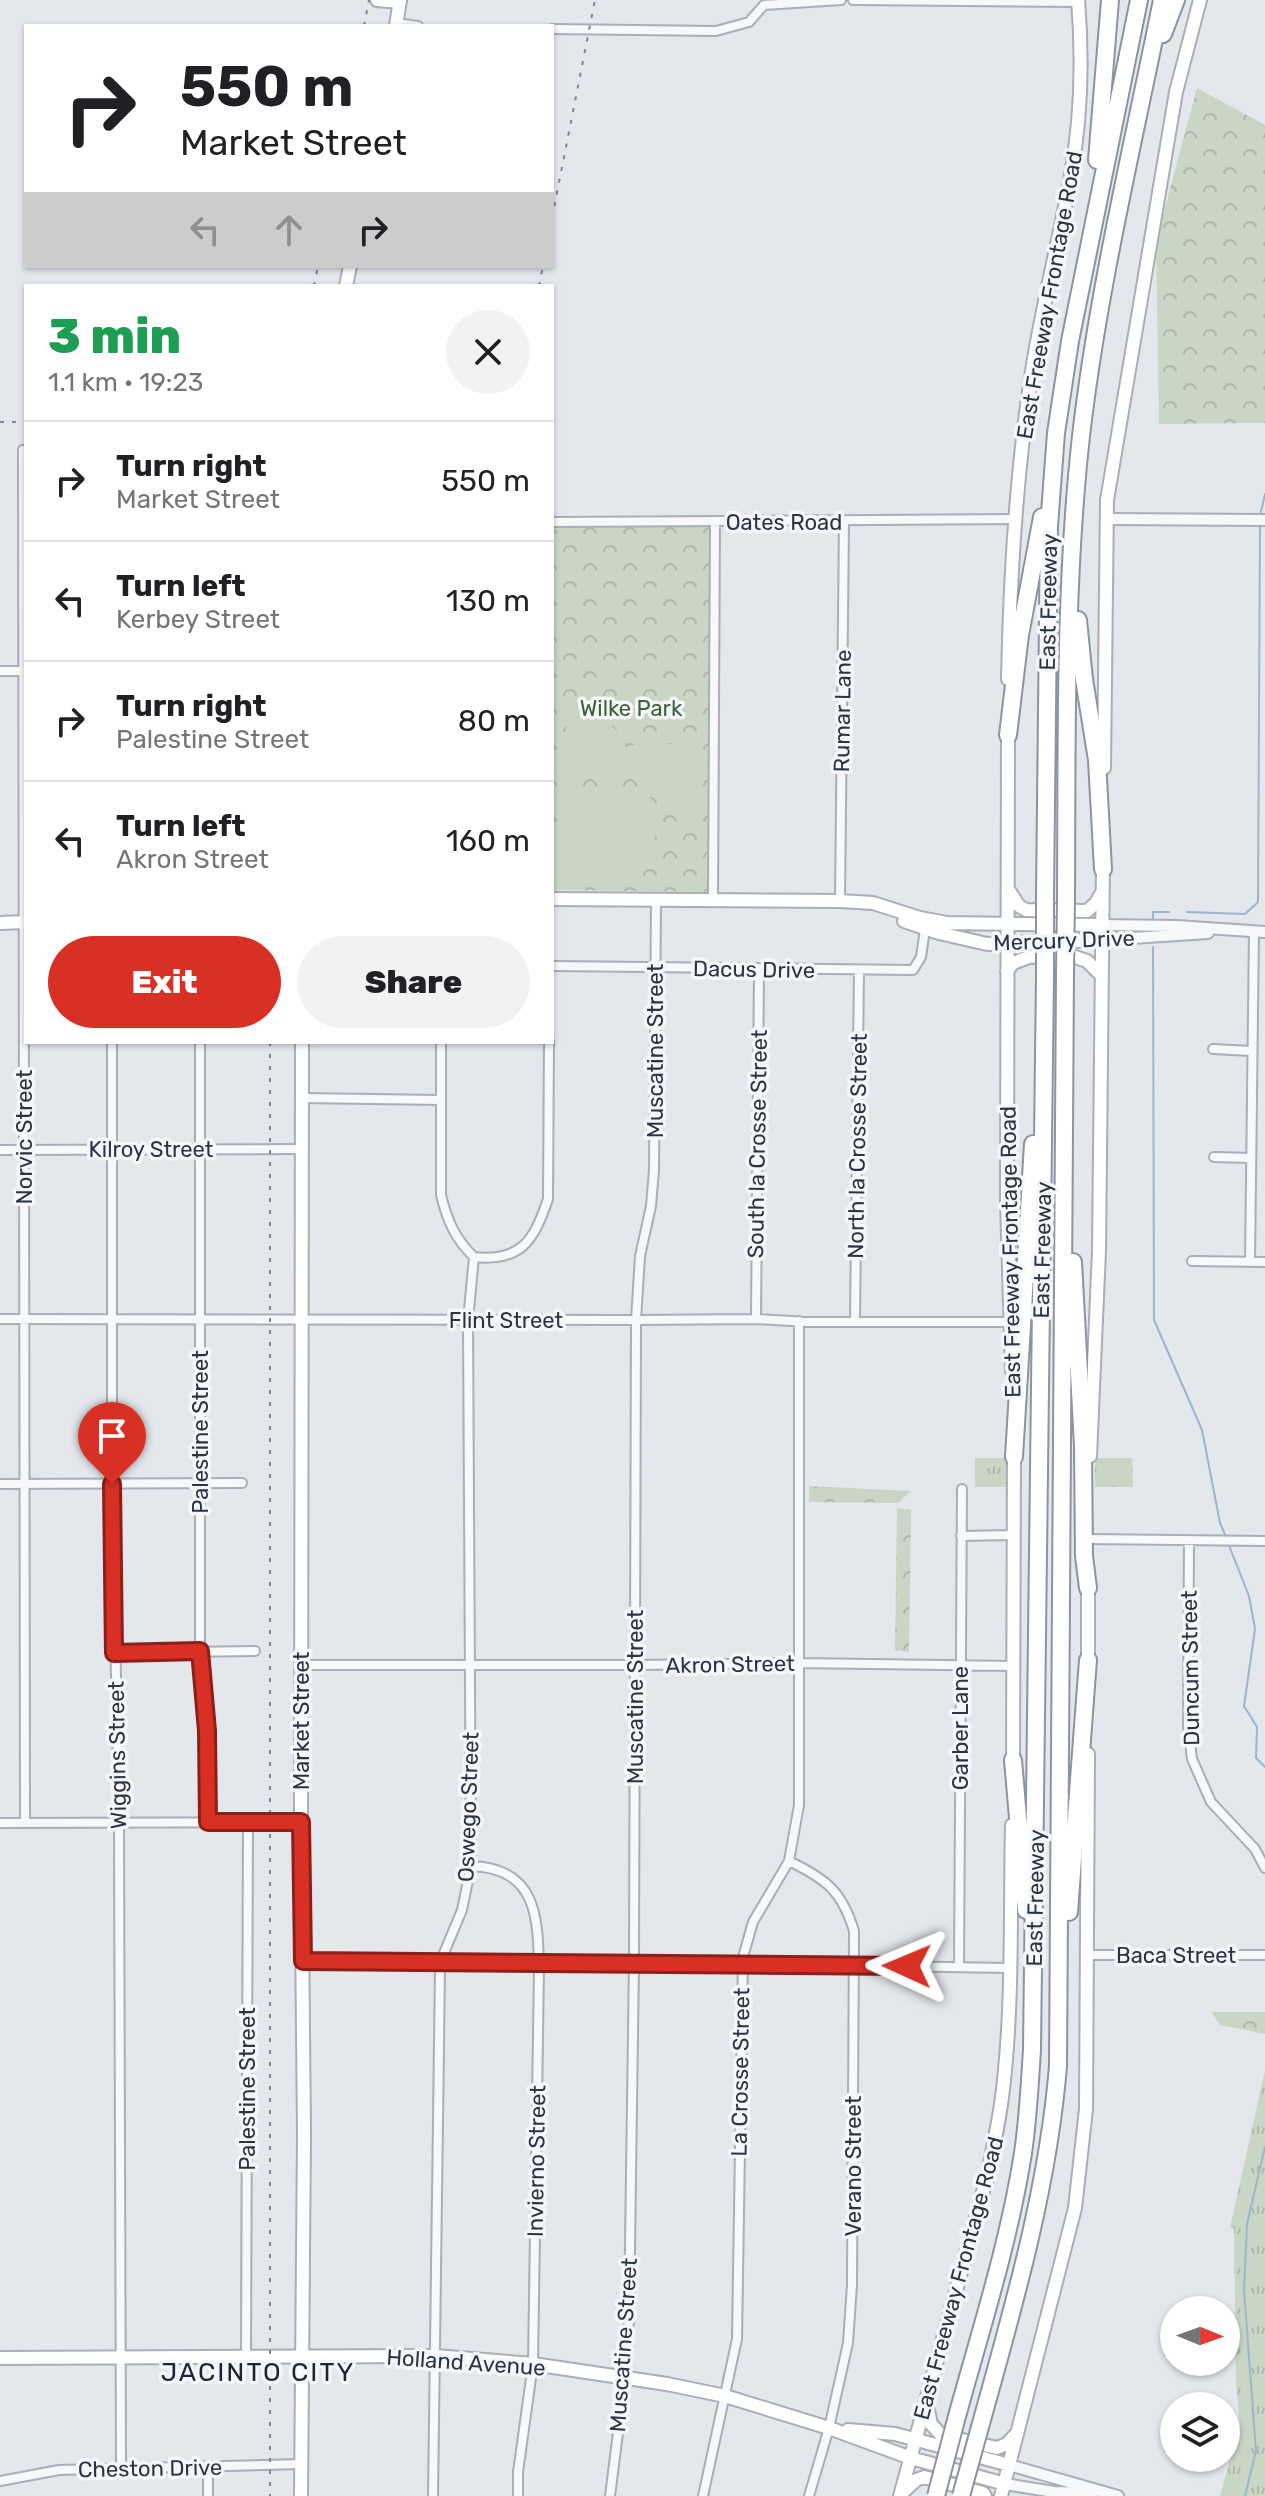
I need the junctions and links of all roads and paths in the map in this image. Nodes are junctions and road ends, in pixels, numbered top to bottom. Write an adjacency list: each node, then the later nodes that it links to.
1 (377, 0): 9 (main road)
2 (841, 0): 12 (street)
3 (853, 0): 10 (street)
4 (1110, 0): 14 (highway)
5 (1139, 0): 14 (highway, East Freeway)
6 (1162, 0): 13 (highway, East Freeway)
7 (1176, 0): 13 (highway)
8 (1200, 0): 18 (main road)
9 (400, 1): 11 (main road)
10 (1078, 1): 17 (main road, East Freeway Frontage Road)
11 (396, 24)
12 (554, 29)
13 (1133, 143): 23 (highway, East Freeway)
14 (1089, 245): 15 (highway, East Freeway)
15 (1056, 433): 27 (highway); 49 (highway, East Freeway, bridge)
16 (23, 450): 24 (street, Norvic Street)
17 (1016, 519): 21 (street, Oates Road); 27 (main road, East Freeway Frontage Road)
18 (1106, 519): 19 (street); 28 (main road)
19 (1265, 520)
20 (554, 522): 22 (street, Oates Road)
21 (844, 522): 22 (street, Oates Road); 34 (street, Rumar Lane)
22 (715, 523): 33 (street)
23 (1073, 526): 28 (highway); 58 (highway, East Freeway, bridge)
24 (24, 560)
25 (0, 671): 26 (street)
26 (24, 671)
27 (1008, 735): 29 (main road, East Freeway Frontage Road)
28 (1103, 869): 30 (main road)
29 (1008, 889): 30 (main road); 37 (main road, East Freeway Frontage Road)
30 (1103, 890): 38 (main road)
31 (554, 899): 32 (main road, Mercury Drive)
32 (656, 899): 33 (main road, Mercury Drive); 44 (street, Muscatine Street)
33 (713, 900): 34 (main road, Mercury Drive)
34 (840, 901): 37 (main road, Mercury Drive); 39 (main road, Mercury Drive)
35 (24, 922): 36 (main road)
36 (0, 923)
37 (1008, 925): 38 (main road, Mercury Drive); 42 (main road, East Freeway Frontage Road)
38 (1102, 925): 40 (street, Mercury Drive); 41 (main road)
39 (925, 929): 42 (main road, Mercury Drive); 46 (street, Dacus Drive)
40 (1255, 931): 41 (street, Mercury Drive); 57 (street)
41 (1102, 940): 42 (main road, Mercury Drive); 48 (main road)
42 (1007, 945): 47 (main road, East Freeway Frontage Road)
43 (554, 966): 44 (street, Dacus Drive)
44 (655, 967): 45 (street, Dacus Drive); 79 (street, Muscatine Street)
45 (759, 970): 46 (street, Dacus Drive); 77 (street, South la Crosse Street)
46 (859, 970): 81 (street, North la Crosse Street)
47 (1007, 971): 48 (main road); 82 (main road, East Freeway Frontage Road)
48 (1102, 976): 92 (main road)
49 (1044, 1007): 83 (highway); 126 (highway, East Freeway)
50 (24, 1044): 65 (street, Norvic Street)
51 (112, 1044): 61 (street, Wiggins Street)
52 (200, 1044): 62 (street, Palestine Street)
53 (302, 1044): 59 (main road, Market Street)
54 (441, 1044): 60 (street)
55 (549, 1044): 68 (street)
56 (1213, 1049): 57 (street)
57 (1251, 1051): 67 (street)
58 (1064, 1096): 95 (highway); 127 (highway, East Freeway)
59 (302, 1098): 60 (street); 63 (main road, Market Street)
60 (441, 1100): 68 (street)
61 (112, 1149): 62 (street, Kilroy Street); 65 (street, Kilroy Street); 74 (street, Wiggins Street)
62 (200, 1149): 63 (street, Kilroy Street); 75 (street, Palestine Street)
63 (302, 1149): 76 (main road, Market Street)
64 (0, 1150): 65 (street, Kilroy Street)
65 (24, 1150): 73 (street, Norvic Street)
66 (1214, 1157): 67 (street)
67 (1251, 1158): 70 (street)
68 (474, 1257): 78 (street, Oswego Street)
69 (1192, 1261): 70 (street)
70 (1250, 1262): 71 (street)
71 (1265, 1262)
72 (0, 1319): 73 (street, Flint Street)
73 (24, 1319): 74 (street, Flint Street); 87 (street, Norvic Street)
74 (112, 1319): 75 (street, Flint Street); 88 (street, Wiggins Street)
75 (200, 1319): 76 (street, Flint Street); 84 (street, Palestine Street)
76 (303, 1319): 78 (street, Flint Street); 101 (main road, Market Street)
77 (756, 1319): 79 (street, Flint Street); 80 (street, Flint Street)
78 (468, 1320): 79 (street, Flint Street); 102 (street, Oswego Street)
79 (636, 1320): 103 (street, Muscatine Street)
80 (799, 1321): 81 (street, Flint Street); 100 (street, La Crosse Street)
81 (855, 1321): 82 (street, Flint Street)
82 (1011, 1322): 83 (main road, East Freeway Frontage Road)
83 (1014, 1457): 90 (main road, East Freeway Frontage Road)
84 (200, 1483): 85 (street); 88 (street); 96 (street, Palestine Street)
85 (242, 1483)
86 (0, 1484): 87 (street)
87 (25, 1484): 88 (street); 111 (street, Norvic Street)
88 (112, 1484): 98 (street, Wiggins Street)
89 (962, 1489): 91 (street, Garber Lane)
90 (1014, 1535): 91 (street); 105 (main road, East Freeway Frontage Road)
91 (961, 1536): 104 (street, Garber Lane)
92 (1088, 1539): 93 (street); 95 (main road)
93 (1189, 1540): 94 (street); 115 (street, Duncum Street)
94 (1265, 1541)
95 (1088, 1588): 99 (main road)
96 (200, 1651): 97 (street); 98 (street); 107 (street, Palestine Street)
97 (255, 1651)
98 (114, 1653): 112 (street, Wiggins Street)
99 (1088, 1660): 116 (main road); 127 (highway)
100 (799, 1663): 103 (street, Akron Street); 104 (street, Akron Street); 113 (street, La Crosse Street)
101 (301, 1665): 102 (street, Akron Street); 109 (main road, Market Street)
102 (471, 1665): 103 (street, Akron Street); 114 (street, Oswego Street)
103 (635, 1665): 120 (street, Muscatine Street)
104 (961, 1666): 105 (street, Akron Street); 124 (street, Garber Lane)
105 (1014, 1666): 106 (main road, East Freeway Frontage Road)
106 (1013, 1760): 125 (main road, East Freeway Frontage Road); 126 (highway)
107 (208, 1822): 108 (street); 112 (street)
108 (248, 1822): 109 (street); 129 (street, Palestine Street)
109 (301, 1822): 118 (main road, Market Street)
110 (0, 1823): 111 (street)
111 (25, 1823): 112 (street)
112 (119, 1823): 131 (street, Wiggins Street)
113 (789, 1861): 122 (street, La Crosse Street); 123 (street, Verano Street)
114 (471, 1866): 119 (street, Oswego Street); 121 (street, Invierno Street)
115 (1265, 1868)
116 (1087, 1955): 117 (street, Baca Street); 138 (main road)
117 (1265, 1955)
118 (303, 1961): 119 (street); 128 (main road, Market Street)
119 (442, 1961): 121 (street); 130 (street, Oswego Street)
120 (634, 1962): 121 (street); 122 (street); 134 (street, Muscatine Street)
121 (539, 1963): 133 (street, Invierno Street)
122 (742, 1964): 123 (street); 135 (street, La Crosse Street)
123 (854, 1965): 124 (street); 137 (street, Verano Street)
124 (959, 1967): 125 (street)
125 (1009, 1968): 136 (main road, East Freeway Frontage Road)
126 (1033, 2016): 156 (highway, East Freeway, bridge)
127 (1059, 2025): 157 (highway, East Freeway, bridge)
128 (304, 2355): 129 (main road, Holland Avenue); 130 (main road, Holland Avenue); 141 (main road, Market Street)
129 (246, 2356): 131 (main road, Holland Avenue)
130 (435, 2356): 133 (main road, Holland Avenue); 151 (street, Oswego Street)
131 (121, 2357): 132 (main road, Holland Avenue); 144 (street, Wiggins Street)
132 (0, 2358)
133 (533, 2364): 134 (main road, Holland Avenue); 152 (street, Invierno Street)
134 (625, 2377): 135 (main road, Holland Avenue); 153 (street, Muscatine Street)
135 (725, 2396): 137 (main road, Holland Avenue); 154 (street, La Crosse Street)
136 (926, 2402): 138 (main road); 139 (main road, East Freeway Frontage Road)
137 (829, 2428): 139 (main road, Holland Avenue); 140 (main road, Holland Avenue); 155 (street, Verano Street)
138 (1018, 2432): 142 (main road)
139 (916, 2439): 140 (main road, East Freeway Frontage Road); 142 (main road, Holland Avenue)
140 (911, 2458): 146 (main road, Holland Avenue); 147 (main road, East Freeway Frontage Road)
141 (302, 2464): 143 (street, Cheston Drive); 150 (main road, Market Street)
142 (1009, 2465): 146 (main road); 148 (street)
143 (208, 2467): 144 (street, Cheston Drive); 149 (street)
144 (121, 2468): 145 (street, Cheston Drive)
145 (0, 2481)
146 (1003, 2490): 148 (street)
147 (900, 2495): 158 (main road)
148 (1115, 2495)
149 (208, 2496)
150 (301, 2496)
151 (433, 2496)
152 (518, 2496)
153 (610, 2496)
154 (703, 2496)
155 (809, 2496)
156 (936, 2496)
157 (961, 2496)
158 (985, 2496)

